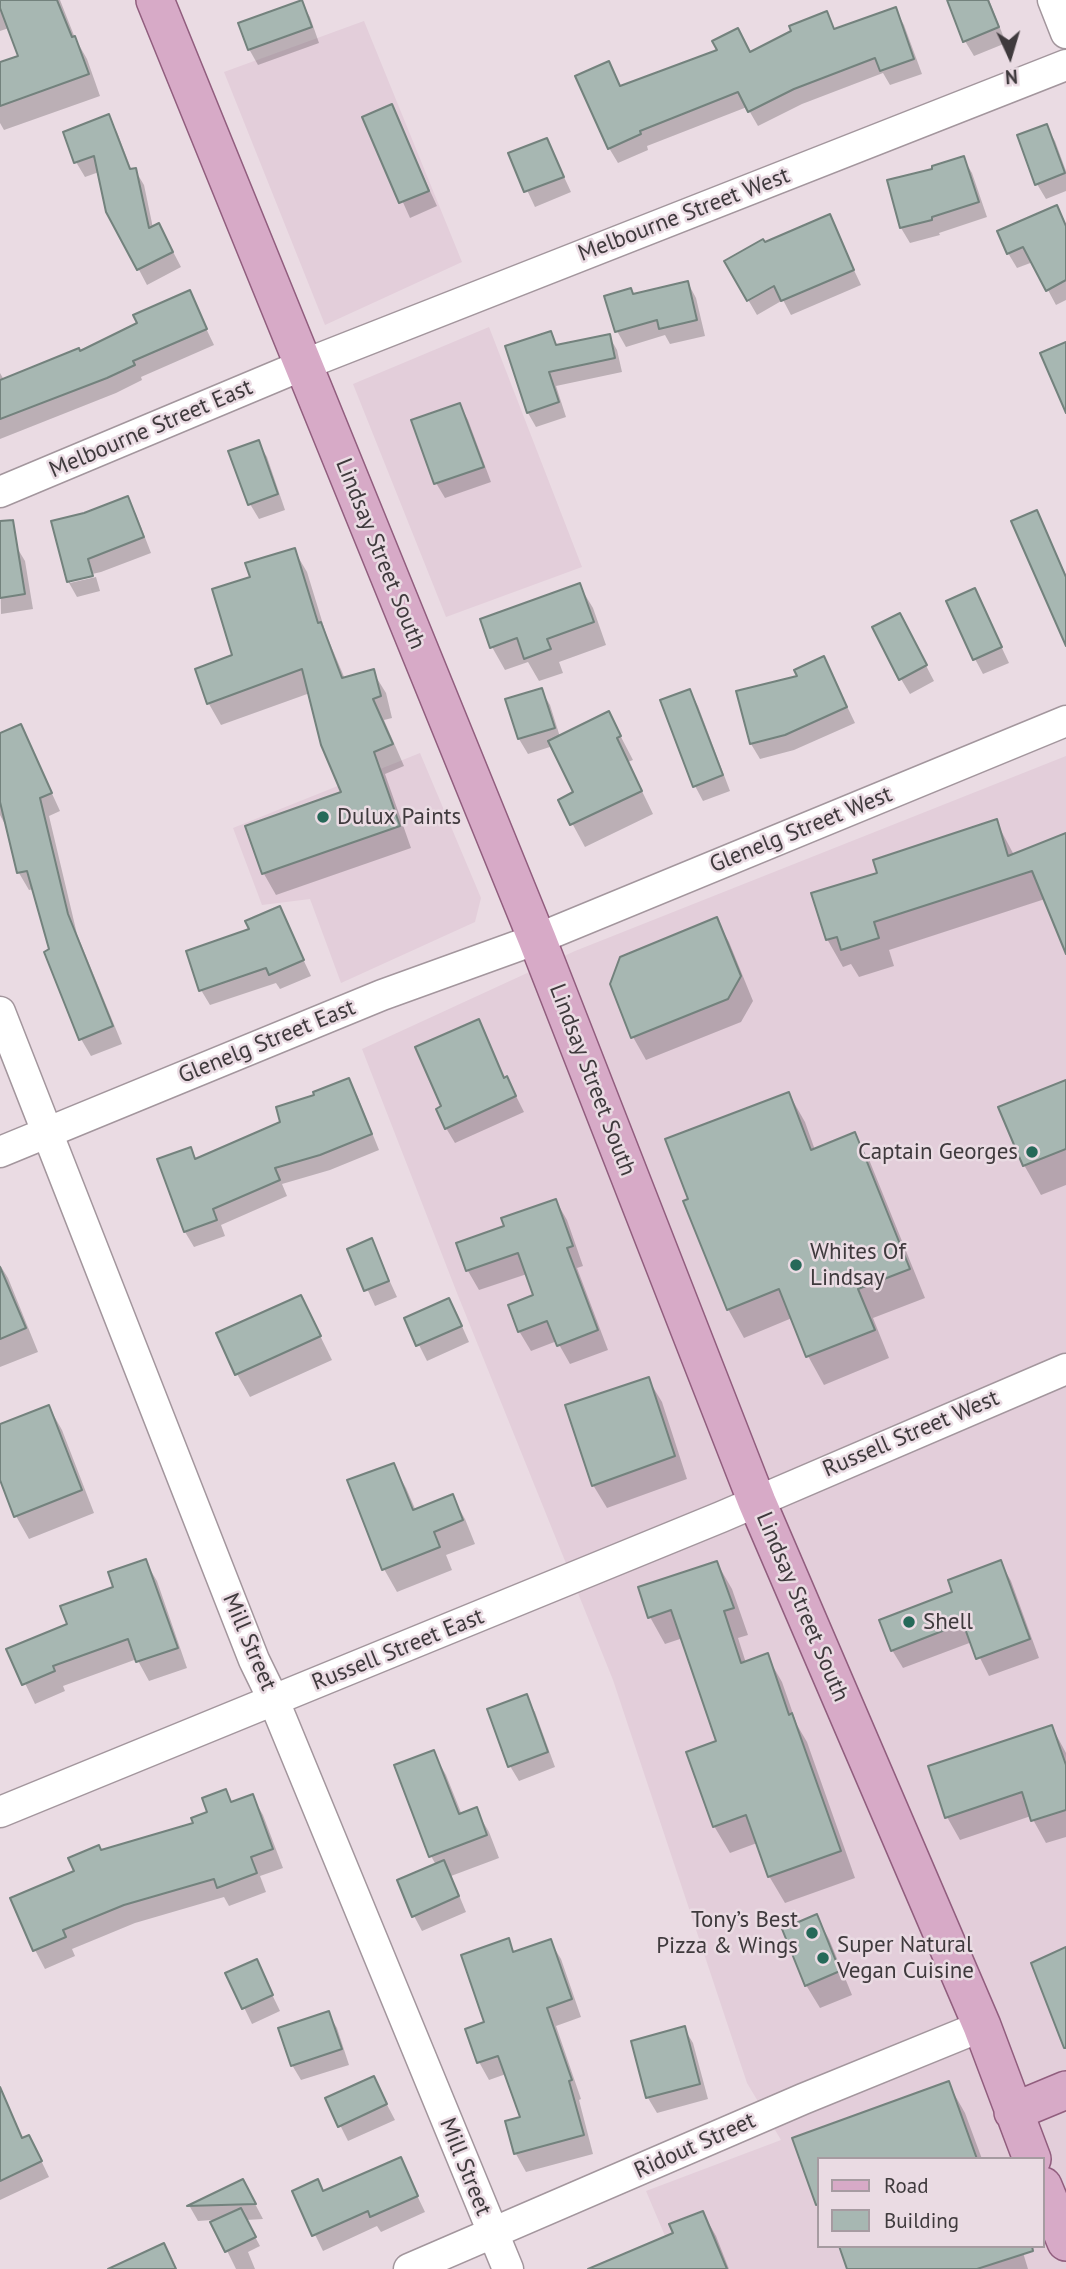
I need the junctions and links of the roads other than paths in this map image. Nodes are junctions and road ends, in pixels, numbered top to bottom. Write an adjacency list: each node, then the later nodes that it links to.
1 (155, 0): 5 (main road, Lindsay Street South)
2 (1053, 0): 3 (street)
3 (1066, 33)
4 (1066, 65): 5 (street, Melbourne Street West)
5 (303, 365): 6 (street, Melbourne Street East); 8 (main road, Lindsay Street South)
6 (0, 492)
7 (1066, 721): 8 (street, Glenelg Street West)
8 (537, 939): 10 (street, Glenelg Street East); 13 (main road, Lindsay Street South)
9 (0, 1012): 10 (street, Mill Street)
10 (48, 1132): 11 (street, Glenelg Street East); 14 (street, Mill Street)
11 (0, 1152)
12 (1066, 1369): 13 (street, Russell Street West)
13 (757, 1502): 14 (street, Russell Street East); 16 (main road, Lindsay Street South)
14 (274, 1701): 15 (street, Russell Street East); 21 (street, Mill Street)
15 (0, 1812)
16 (982, 2026): 18 (main road, Lindsay Street South); 21 (street, Ridout Street)
17 (1066, 2090): 18 (main road)
18 (1013, 2112): 19 (main road, Lindsay Street South)
19 (1031, 2157)
20 (1045, 2191): 22 (main road)
21 (493, 2234): 23 (street, Ridout Street); 24 (street, Mill Street)
22 (1066, 2242)
23 (409, 2269)
24 (508, 2269)

